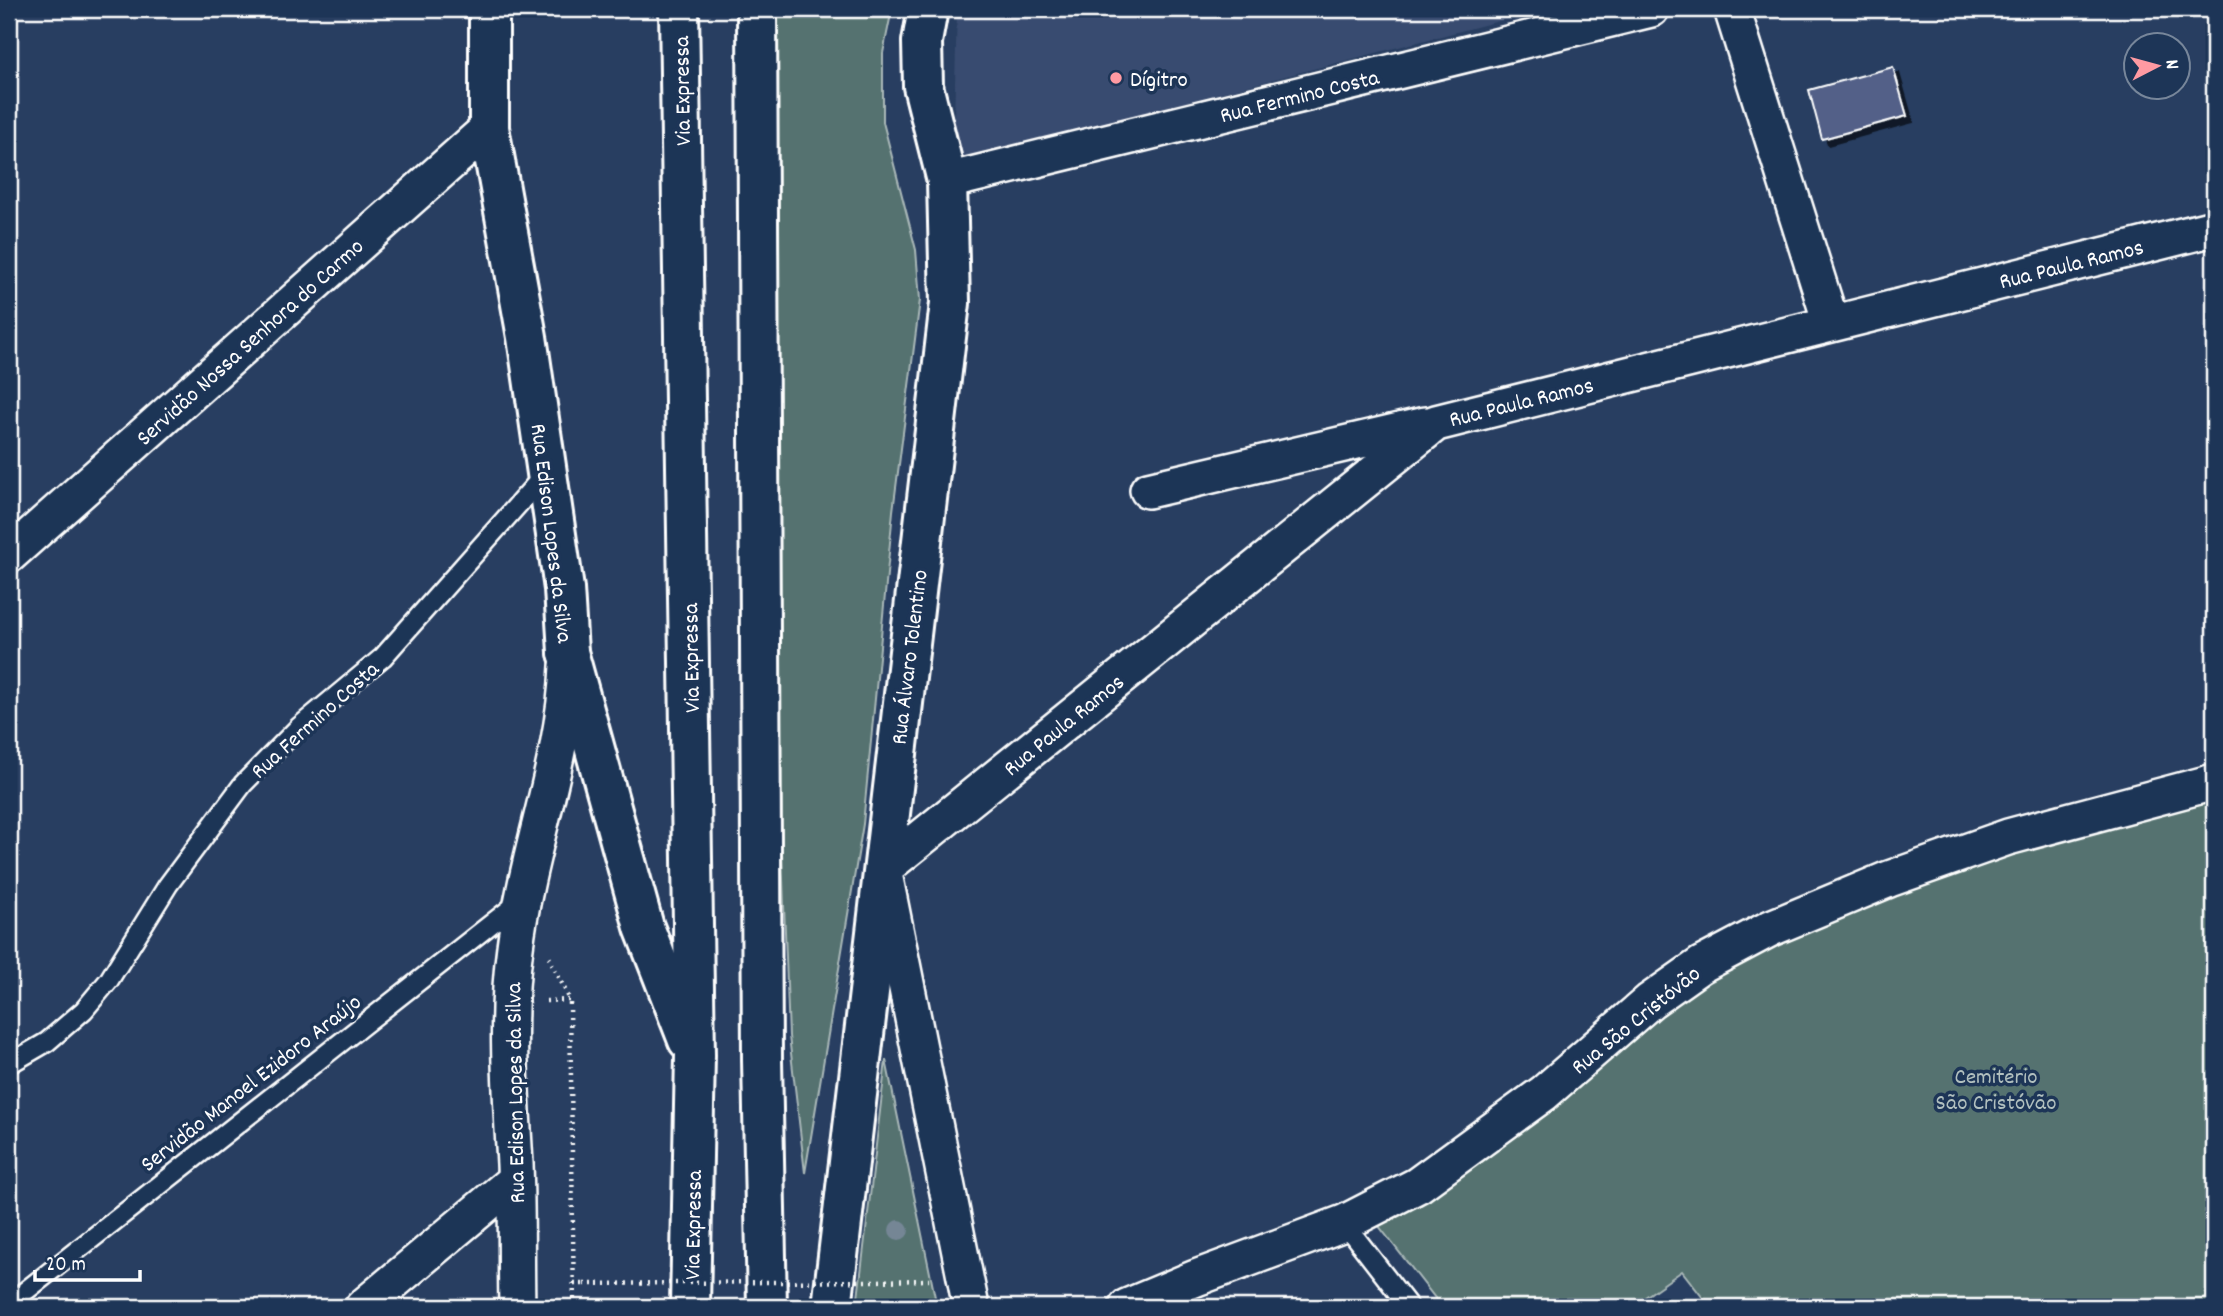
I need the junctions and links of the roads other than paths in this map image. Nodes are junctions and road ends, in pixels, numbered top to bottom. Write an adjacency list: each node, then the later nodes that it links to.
1 (489, 9): 7 (main road, Rua Edison Lopes da Silva)
2 (680, 9): 19 (main road, Via Expressa)
3 (757, 9): 28 (main road)
4 (928, 9): 8 (main road, Rua Álvaro Tolentino)
5 (1651, 9): 8 (street, Rua Fermino Costa)
6 (1732, 9): 10 (street)
7 (489, 128): 12 (main road, Rua Edison Lopes da Silva); 14 (street, Servidão Nossa Senhora do Carmo)
8 (947, 181): 17 (main road, Rua Álvaro Tolentino)
9 (2214, 228): 10 (street, Rua Paula Ramos)
10 (1831, 323): 11 (street, Rua Paula Ramos)
11 (1436, 423): 13 (street); 17 (street, Rua Paula Ramos)
12 (547, 472): 15 (main road, Rua Edison Lopes da Silva); 20 (lane, Rua Fermino Costa)
13 (1148, 490)
14 (9, 555)
15 (568, 652): 18 (street, Rua Edison Lopes da Silva); 19 (main road)
16 (2214, 782): 22 (street, Rua São Cristóvão)
17 (883, 869): 23 (street); 29 (main road, Rua Álvaro Tolentino)
18 (522, 899): 21 (street, Rua Edison Lopes da Silva); 24 (lane, Servidão Manoel Ezidoro Araújo)
19 (695, 1055): 27 (main road, Via Expressa)
20 (9, 1064)
21 (515, 1180): 25 (street); 26 (street, Rua Edison Lopes da Silva)
22 (1344, 1223): 30 (street, Rua São Cristóvão); 31 (lane)
23 (968, 1293)
24 (9, 1304)
25 (363, 1307)
26 (517, 1307)
27 (691, 1307)
28 (767, 1307)
29 (832, 1307)
30 (1127, 1307)
31 (1409, 1307)

